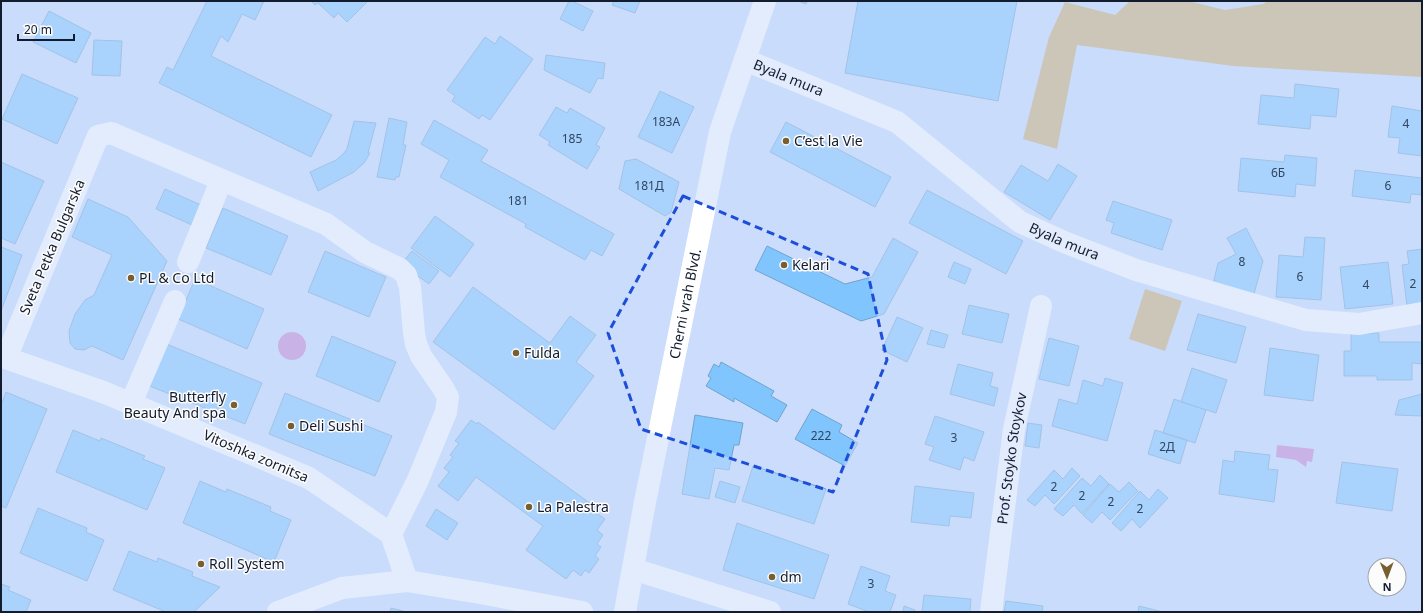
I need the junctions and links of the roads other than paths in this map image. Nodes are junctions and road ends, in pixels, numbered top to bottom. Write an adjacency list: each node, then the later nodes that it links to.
1 (765, 1): 2 (street, Cherni vrah Blvd.)
2 (745, 60): 7 (street, Byala mura); 11 (street, Cherni vrah Blvd.)
3 (222, 180): 4 (street); 8 (street, Sveta Petka Bulgarska); 10 (street)
4 (188, 262)
5 (175, 301): 9 (street)
6 (1041, 306): 17 (street, Prof. Stoyko Stoykov)
7 (1422, 313)
8 (6, 358): 9 (street, Vitoshka zornitsa)
9 (131, 403): 10 (street, Vitoshka zornitsa)
10 (391, 534): 12 (street)
11 (633, 569): 15 (street, Cherni vrah Blvd.); 16 (street)
12 (407, 581): 13 (street); 14 (street)
13 (278, 612)
14 (582, 612)
15 (625, 612)
16 (770, 612)
17 (991, 612)

